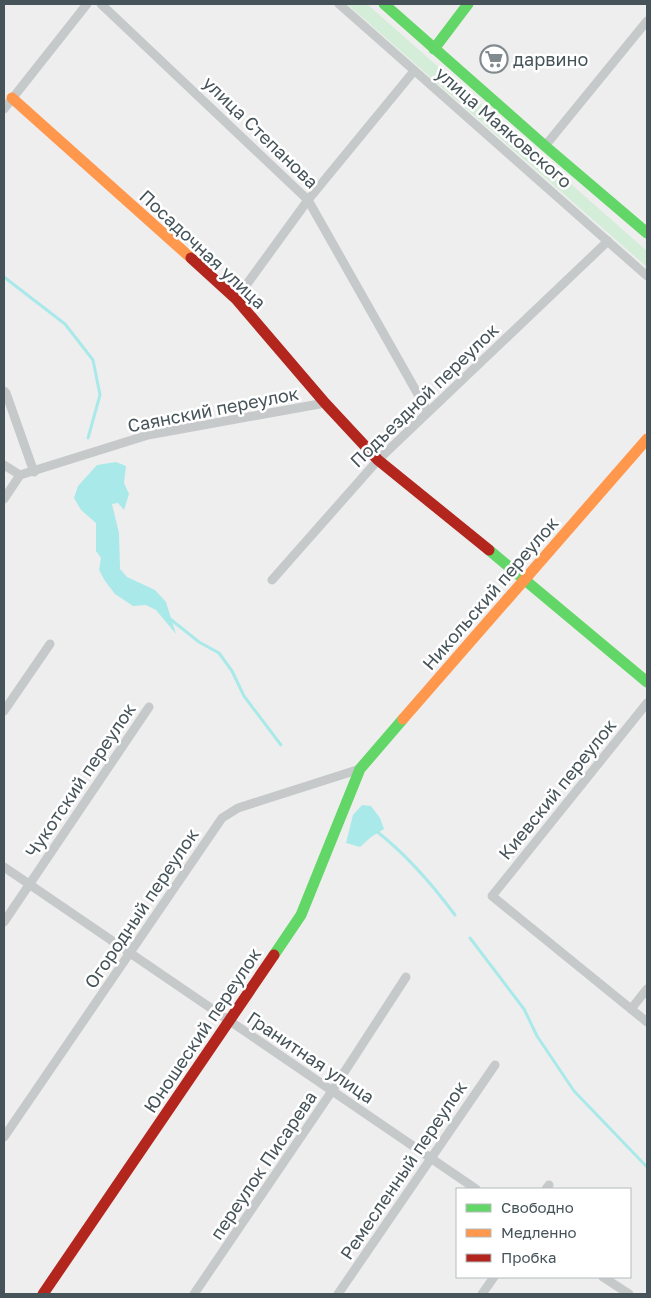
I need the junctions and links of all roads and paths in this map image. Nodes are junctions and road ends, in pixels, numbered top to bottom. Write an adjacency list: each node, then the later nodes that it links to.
1 (87, 4): 9 (street)
2 (100, 4): 12 (street, улица Степанова)
3 (339, 4): 8 (street, улица Маяковского)
4 (384, 4): 7 (street, улица Маяковского)
5 (468, 4): 7 (street)
6 (647, 20): 11 (street)
7 (434, 49): 11 (street, улица Маяковского)
8 (414, 71): 12 (street); 14 (street, улица Маяковского)
9 (12, 98): 10 (street); 16 (street, Посадочная улица)
10 (4, 108)
11 (545, 146): 13 (street, улица Маяковского)
12 (308, 200): 16 (street); 19 (street, улица Степанова)
13 (647, 233)
14 (608, 241): 15 (street, улица Маяковского); 19 (street, Подъездной переулок)
15 (647, 276)
16 (236, 299): 18 (street, Посадочная улица)
17 (4, 391): 23 (street)
18 (325, 403): 21 (street, Посадочная улица); 23 (street, Саянский переулок)
19 (428, 412): 21 (street, Подъездной переулок)
20 (647, 439): 26 (street, Никольский переулок)
21 (378, 460): 26 (street); 27 (street, Подъездной переулок)
22 (4, 465): 24 (street)
23 (34, 472): 24 (street, Саянский переулок)
24 (20, 475): 25 (street)
25 (4, 499)
26 (525, 579): 29 (street); 33 (street, Никольский переулок)
27 (272, 580)
28 (50, 644): 32 (street)
29 (647, 682)
30 (647, 703): 40 (street, Киевский переулок)
31 (149, 707): 35 (street, Чукотский переулок)
32 (4, 711)
33 (360, 769): 37 (street, Огородный переулок); 41 (street, Юношеский переулок)
34 (4, 867): 35 (street, Гранитная улица)
35 (29, 884): 36 (street, Чукотский переулок); 37 (street, Гранитная улица)
36 (4, 922)
37 (130, 953): 41 (street, Гранитная улица); 45 (street, Огородный переулок)
38 (406, 977): 44 (street, переулок Писарева)
39 (647, 988): 40 (street)
40 (631, 1009): 42 (street)
41 (229, 1021): 44 (street, Гранитная улица); 50 (street, Юношеский переулок)
42 (647, 1022)
43 (495, 1065): 46 (street, Ремесленный переулок)
44 (332, 1091): 46 (street, Гранитная улица); 51 (street, переулок Писарева)
45 (4, 1137)
46 (431, 1159): 47 (street, Гранитная улица); 52 (street, Ремесленный переулок)
47 (474, 1188)
48 (493, 1278): 53 (street)
49 (605, 1278): 54 (street)
50 (43, 1294)
51 (194, 1294)
52 (338, 1294)
53 (482, 1294)
54 (629, 1294)

